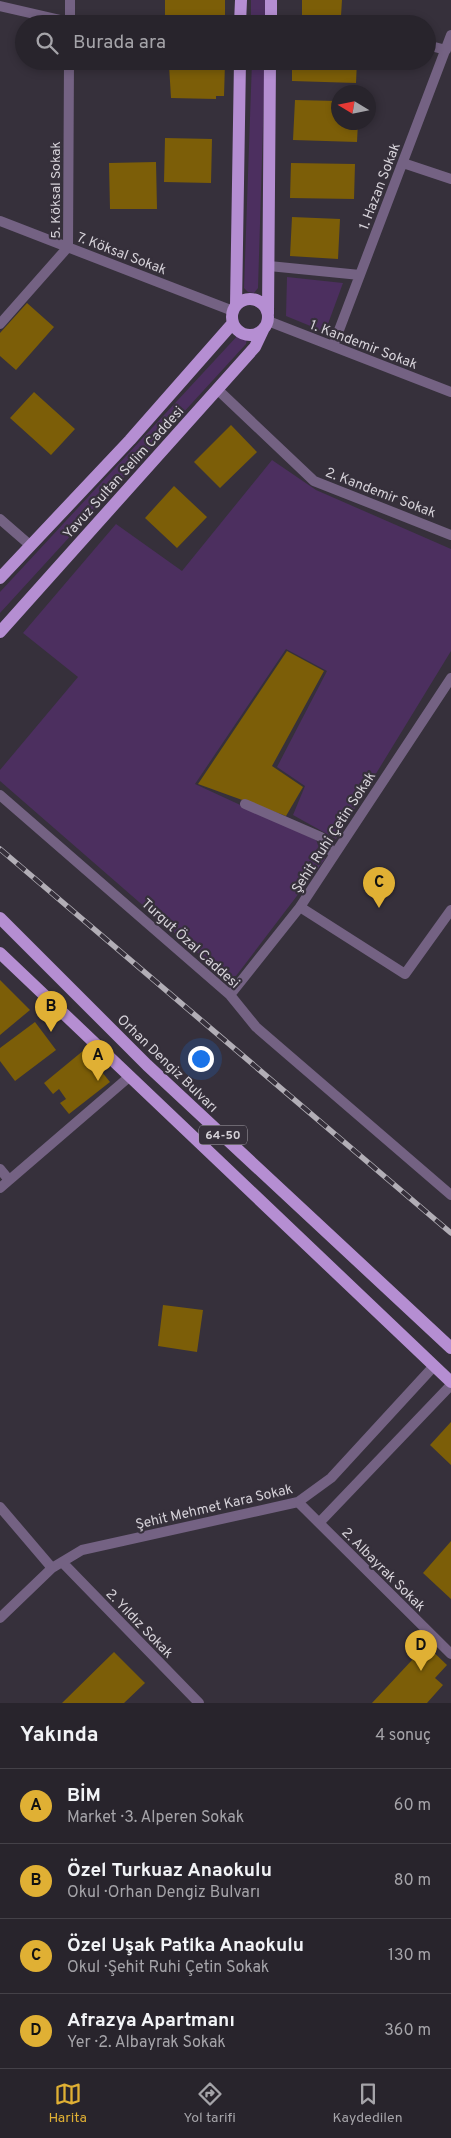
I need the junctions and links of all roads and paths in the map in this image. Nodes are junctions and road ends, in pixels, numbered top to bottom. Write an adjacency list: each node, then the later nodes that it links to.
1 (70, 0): 6 (street)
2 (240, 0): 7 (main road)
3 (271, 0): 8 (main road)
4 (0, 6): 5 (street)
5 (38, 15)
6 (71, 15)
7 (240, 15)
8 (271, 15)
9 (451, 35): 11 (street, 1. Hazan Sokak)
10 (436, 47): 11 (street)
11 (446, 50): 15 (street, 1. Hazan Sokak)
12 (69, 70): 18 (street, 5. Köksal Sokak)
13 (240, 70): 21 (main road)
14 (270, 70): 19 (main road, Yavuz Sultan Selim Caddesi)
15 (403, 163): 16 (street); 20 (street, 1. Hazan Sokak)
16 (451, 179)
17 (0, 221): 18 (street, 7. Köksal Sokak)
18 (68, 248): 21 (street, 7. Köksal Sokak); 23 (street, 5. Köksal Sokak)
19 (269, 266): 20 (street); 22 (main road, Yavuz Sultan Selim Caddesi)
20 (360, 275): 24 (street, 1. Hazan Sokak)
21 (234, 313): 22 (main road); 22 (main road); 29 (main road, Yavuz Sultan Selim Caddesi)
22 (267, 321): 24 (street, 1. Kandemir Sokak); 25 (main road, Yavuz Sultan Selim Caddesi)
23 (0, 324)
24 (333, 346): 26 (street, 1. Kandemir Sokak)
25 (217, 389): 28 (street, 2. Kandemir Sokak); 31 (main road, Yavuz Sultan Selim Caddesi)
26 (451, 392)
27 (0, 519): 29 (street)
28 (451, 534)
29 (30, 546): 30 (main road, Yavuz Sultan Selim Caddesi)
30 (0, 578)
31 (0, 632)
32 (449, 684): 35 (street, Şehit Ruhi Çetin Sokak)
33 (0, 794): 40 (street, Turgut Özal Caddesi)
34 (245, 804): 35 (street)
35 (334, 855): 36 (street, Şehit Ruhi Çetin Sokak)
36 (300, 907): 37 (street); 40 (street, Şehit Ruhi Çetin Sokak)
37 (451, 910)
38 (0, 918): 46 (main road, Orhan Dengiz Bulvarı / 64-50)
39 (0, 953): 41 (main road, 64-50)
40 (230, 995): 45 (street, Turgut Özal Caddesi)
41 (130, 1077): 43 (street); 47 (main road, 64-50)
42 (0, 1168): 43 (street)
43 (9, 1180): 44 (street)
44 (0, 1188)
45 (451, 1195)
46 (451, 1348)
47 (434, 1366): 48 (main road, 64-50); 50 (street, Şehit Mehmet Kara Sokak)
48 (451, 1382)
49 (451, 1386): 52 (street)
50 (298, 1502): 52 (street, 2. Albayrak Sokak); 53 (street, Şehit Mehmet Kara Sokak)
51 (0, 1506): 54 (street)
52 (319, 1523): 56 (street, 2. Albayrak Sokak)
53 (62, 1562): 54 (street, Şehit Mehmet Kara Sokak); 57 (street, 2. Yıldız Sokak)
54 (52, 1568): 55 (street, Şehit Mehmet Kara Sokak)
55 (0, 1618)
56 (451, 1654)
57 (198, 1703)

